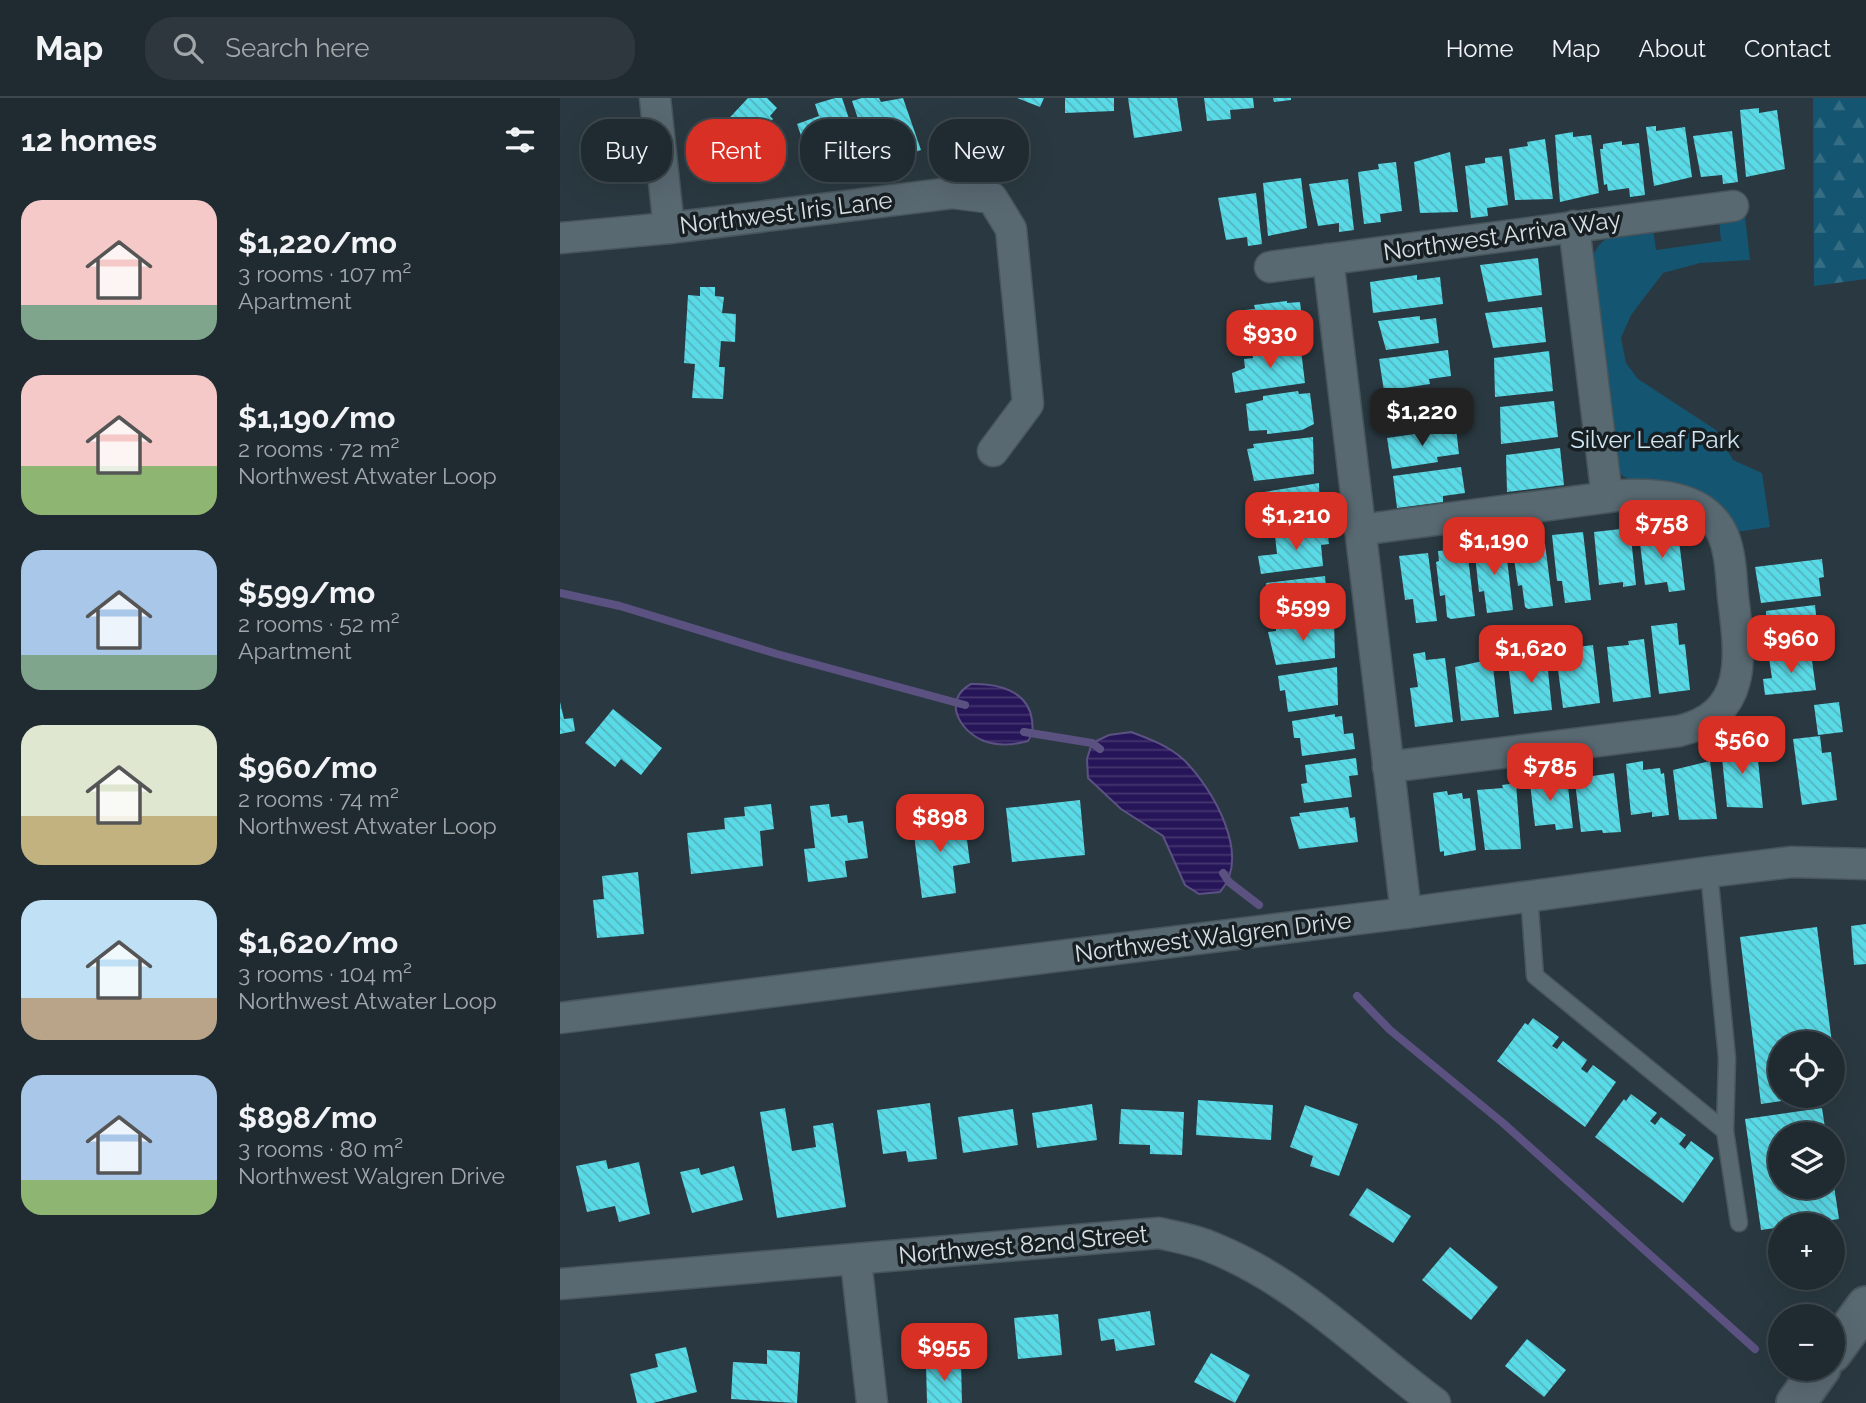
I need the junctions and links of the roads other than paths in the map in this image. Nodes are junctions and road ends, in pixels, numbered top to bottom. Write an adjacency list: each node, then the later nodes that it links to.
1 (655, 98): 4 (street)
2 (1733, 206): 3 (street, Northwest Arriva Way)
3 (1574, 226): 6 (street, Northwest Arriva Way); 9 (street)
4 (669, 228): 5 (street, Northwest Iris Lane); 8 (street, Northwest Iris Lane)
5 (560, 238)
6 (1328, 259): 7 (street, Northwest Arriva Way); 10 (street)
7 (1270, 267)
8 (993, 452)
9 (1607, 497): 10 (street); 11 (street)
10 (1360, 530): 11 (street)
11 (1388, 767): 15 (street)
12 (1866, 864): 13 (street, Northwest Walgren Drive)
13 (1709, 872): 14 (street, Northwest Walgren Drive); 17 (lane)
14 (1529, 895): 15 (street, Northwest Walgren Drive); 17 (lane)
15 (1406, 913): 16 (street, Northwest Walgren Drive)
16 (560, 1017)
17 (1725, 1130): 18 (lane)
18 (1738, 1223)
19 (856, 1261): 20 (street, Northwest 82nd Street); 24 (street, Northwest 82nd Street); 25 (street)
20 (560, 1284)
21 (1866, 1306): 22 (street)
22 (1845, 1335)
23 (1812, 1381): 26 (street)
24 (1427, 1401)
25 (872, 1403)
26 (1796, 1403)

